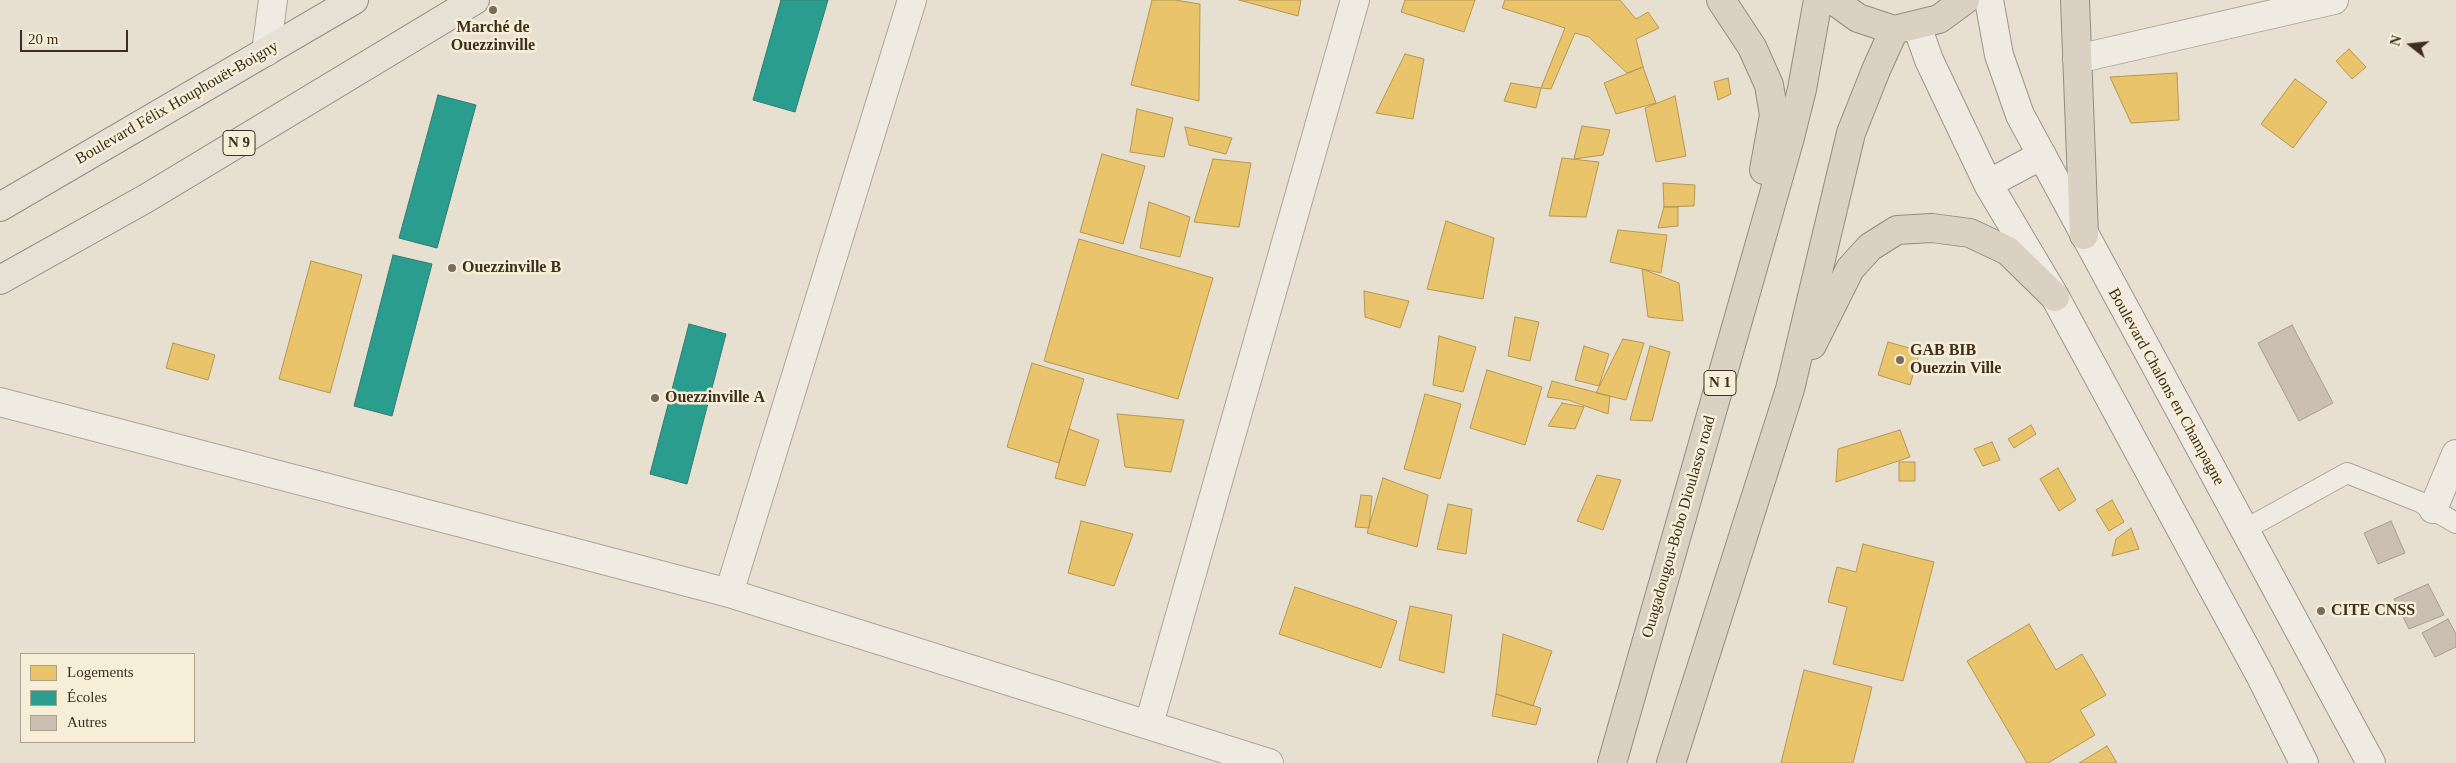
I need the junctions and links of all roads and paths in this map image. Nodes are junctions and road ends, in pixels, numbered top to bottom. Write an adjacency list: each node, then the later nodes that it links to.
1 (273, 0): 15 (street)
2 (354, 0): 15 (main road, Boulevard Félix Houphouët-Boigny)
3 (475, 0): 13 (main road, N 9)
4 (912, 0): 30 (street)
5 (1355, 0): 31 (street)
6 (1722, 0): 23 (highway)
7 (1818, 0): 23 (highway, Ouagadougou-Bobo Dioulasso road / N 1)
8 (1834, 0): 14 (highway)
9 (1965, 0): 14 (highway)
10 (1989, 0): 17 (street, Boulevard Chalons en Champagne)
11 (2075, 0): 16 (highway)
12 (2334, 0): 16 (street)
13 (436, 10): 21 (main road, N 9)
14 (1906, 28): 18 (street); 24 (highway)
15 (266, 52): 19 (main road, Boulevard Félix Houphouët-Boigny)
16 (2077, 59): 20 (highway)
17 (2042, 155): 18 (street); 20 (street, Boulevard Chalons en Champagne)
18 (1988, 184): 22 (street)
19 (0, 206)
20 (2084, 235): 29 (street, Boulevard Chalons en Champagne)
21 (0, 280)
22 (2054, 297): 24 (highway); 35 (street)
23 (1740, 311): 33 (highway, Ouagadougou-Bobo Dioulasso road / N 1)
24 (1790, 389): 34 (highway)
25 (0, 402): 30 (street)
26 (2456, 454): 27 (street)
27 (2433, 509): 28 (lane); 29 (lane)
28 (2456, 523)
29 (2244, 530): 36 (street, Boulevard Chalons en Champagne)
30 (729, 593): 31 (street)
31 (1149, 724): 32 (street)
32 (1269, 763)
33 (1612, 763)
34 (1671, 763)
35 (2304, 763)
36 (2371, 763)

